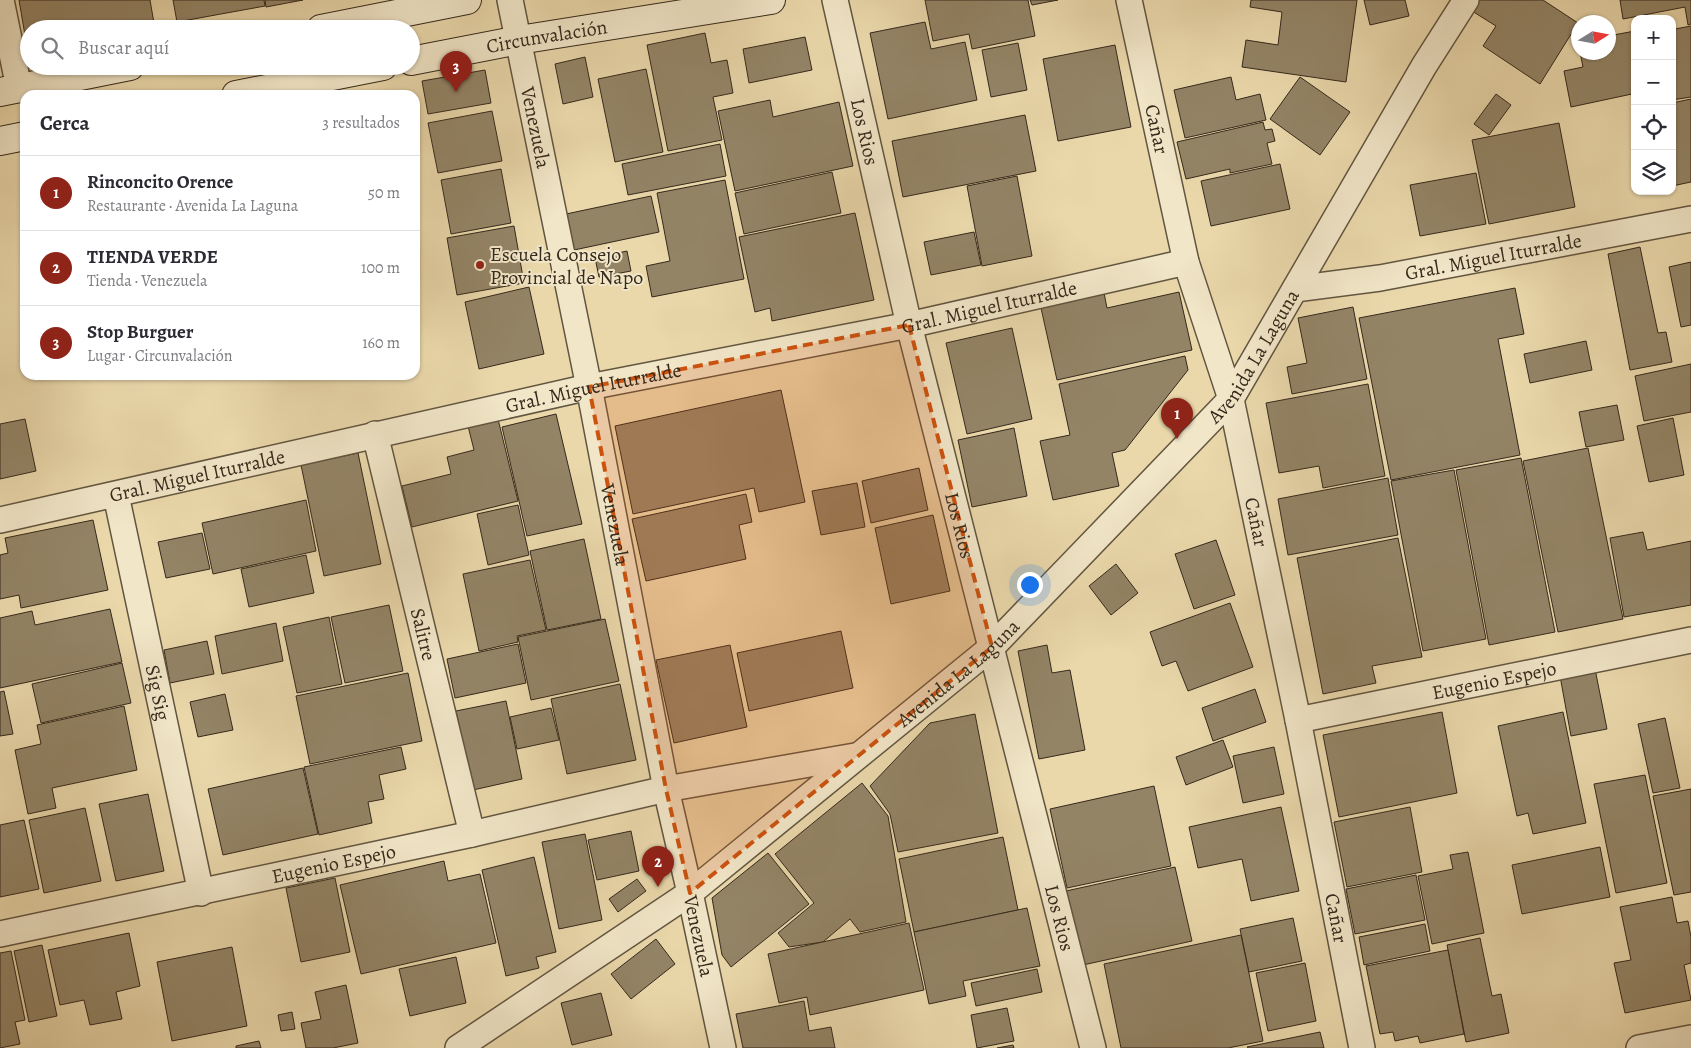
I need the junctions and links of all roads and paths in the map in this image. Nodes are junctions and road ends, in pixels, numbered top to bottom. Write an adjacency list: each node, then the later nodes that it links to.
1 (1, 0): 13 (street)
2 (467, 0): 8 (main road)
3 (510, 0): 9 (street, Venezuela)
4 (771, 0): 9 (main road, Circunvalación)
5 (834, 0): 20 (street, Los Rios)
6 (1129, 0): 18 (street, Cañar)
7 (1466, 0): 19 (street, Avenida La Laguna)
8 (366, 20)
9 (519, 40): 10 (main road, Circunvalación); 21 (street, Venezuela)
10 (420, 59)
11 (85, 75): 13 (main road)
12 (337, 75): 14 (main road)
13 (10, 90)
14 (261, 90)
15 (20, 137): 16 (main road)
16 (0, 141)
17 (1691, 219): 19 (street, Gral. Miguel Iturralde)
18 (1186, 262): 20 (street, Gral. Miguel Iturralde); 22 (street, Cañar)
19 (1295, 289): 22 (street, Avenida La Laguna)
20 (909, 325): 21 (street, Gral. Miguel Iturralde); 27 (street, Los Rios)
21 (589, 387): 23 (street, Gral. Miguel Iturralde); 30 (street, Venezuela)
22 (1231, 398): 27 (street, Avenida La Laguna); 28 (street, Cañar)
23 (375, 434): 24 (street, Gral. Miguel Iturralde); 31 (street, Salitre)
24 (116, 494): 25 (street, Gral. Miguel Iturralde); 32 (street, Sig Sig)
25 (0, 520)
26 (1691, 640): 28 (street, Eugenio Espejo)
27 (992, 647): 29 (street, Avenida La Laguna); 38 (street, Los Rios)
28 (1298, 720): 39 (street, Cañar)
29 (857, 756): 30 (street, Avenida La Laguna); 33 (street, Avenida La Laguna)
30 (666, 789): 31 (street, Eugenio Espejo); 33 (street, Venezuela)
31 (472, 834): 32 (street, Eugenio Espejo)
32 (201, 892): 34 (street, Eugenio Espejo)
33 (690, 893): 36 (street, Avenida La Laguna); 37 (street, Venezuela)
34 (0, 934)
35 (1691, 1038): 40 (street)
36 (458, 1048)
37 (723, 1048)
38 (1093, 1048)
39 (1362, 1048)
40 (1639, 1048)

